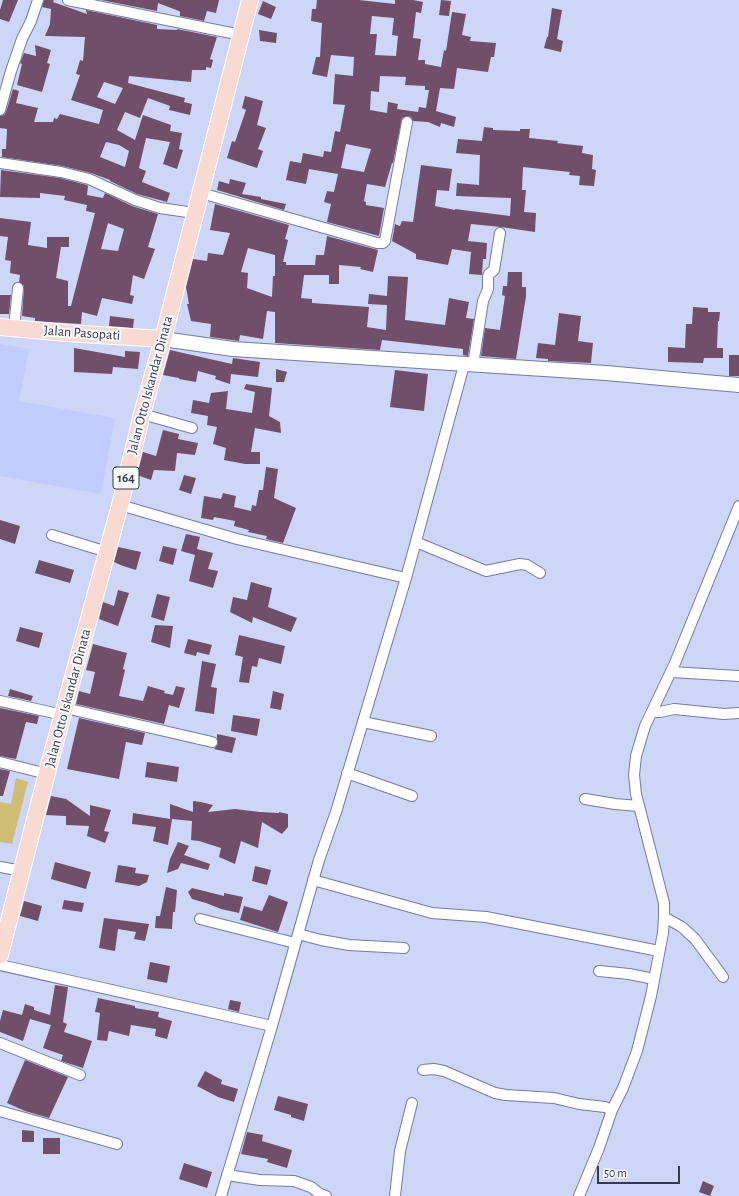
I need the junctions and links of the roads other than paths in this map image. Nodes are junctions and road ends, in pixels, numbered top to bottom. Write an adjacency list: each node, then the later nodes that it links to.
1 (38, 0): 5 (street)
2 (68, 0): 4 (street)
3 (250, 0): 4 (main road, Jalan Otto Iskandar Dinata / 164)
4 (241, 35): 8 (main road, Jalan Otto Iskandar Dinata / 164)
5 (0, 110)
6 (407, 122): 8 (street)
7 (0, 163): 9 (street)
8 (201, 193): 9 (main road, Jalan Otto Iskandar Dinata / 164)
9 (194, 213): 13 (main road, Jalan Otto Iskandar Dinata / 164)
10 (500, 233): 14 (street)
11 (18, 288): 12 (street)
12 (7, 327): 13 (main road, Jalan Pasopati)
13 (163, 339): 14 (street); 16 (main road, Jalan Otto Iskandar Dinata / 164)
14 (469, 365): 15 (street); 21 (street)
15 (739, 385)
16 (142, 414): 17 (street); 18 (main road, Jalan Otto Iskandar Dinata / 164)
17 (192, 428)
18 (120, 505): 22 (main road, Jalan Otto Iskandar Dinata / 164); 24 (street)
19 (739, 506): 25 (street)
20 (52, 535): 22 (street)
21 (416, 542): 23 (street); 24 (street)
22 (107, 552): 28 (main road, Jalan Otto Iskandar Dinata / 164)
23 (540, 574)
24 (406, 578): 31 (street)
25 (671, 672): 26 (street); 29 (street)
26 (739, 676)
27 (0, 701): 28 (street)
28 (64, 711): 33 (street); 36 (main road, Jalan Otto Iskandar Dinata / 164)
29 (652, 712): 30 (street); 39 (street)
30 (739, 713)
31 (363, 722): 32 (street); 35 (street)
32 (431, 736)
33 (212, 742)
34 (0, 762): 36 (street)
35 (348, 773): 37 (street); 42 (street)
36 (47, 774): 41 (main road, Jalan Otto Iskandar Dinata / 164)
37 (412, 796)
38 (585, 798): 39 (street)
39 (639, 806): 43 (street)
40 (0, 867): 41 (street)
41 (22, 871): 48 (main road, Jalan Otto Iskandar Dinata / 164)
42 (313, 880): 45 (street); 47 (street)
43 (664, 917): 47 (street); 51 (street)
44 (200, 919): 45 (street)
45 (296, 939): 46 (street); 53 (street)
46 (404, 948)
47 (659, 951): 52 (street)
48 (0, 955)
49 (0, 965): 53 (street)
50 (599, 972): 52 (street)
51 (724, 977)
52 (654, 979): 58 (street)
53 (272, 1026): 61 (street)
54 (0, 1042): 56 (street)
55 (423, 1070): 58 (street)
56 (80, 1075)
57 (412, 1103): 64 (street)
58 (612, 1110): 65 (street)
59 (0, 1111): 60 (street)
60 (117, 1144)
61 (227, 1174): 62 (street); 63 (street)
62 (221, 1196)
63 (326, 1196)
64 (395, 1196)
65 (579, 1196)

